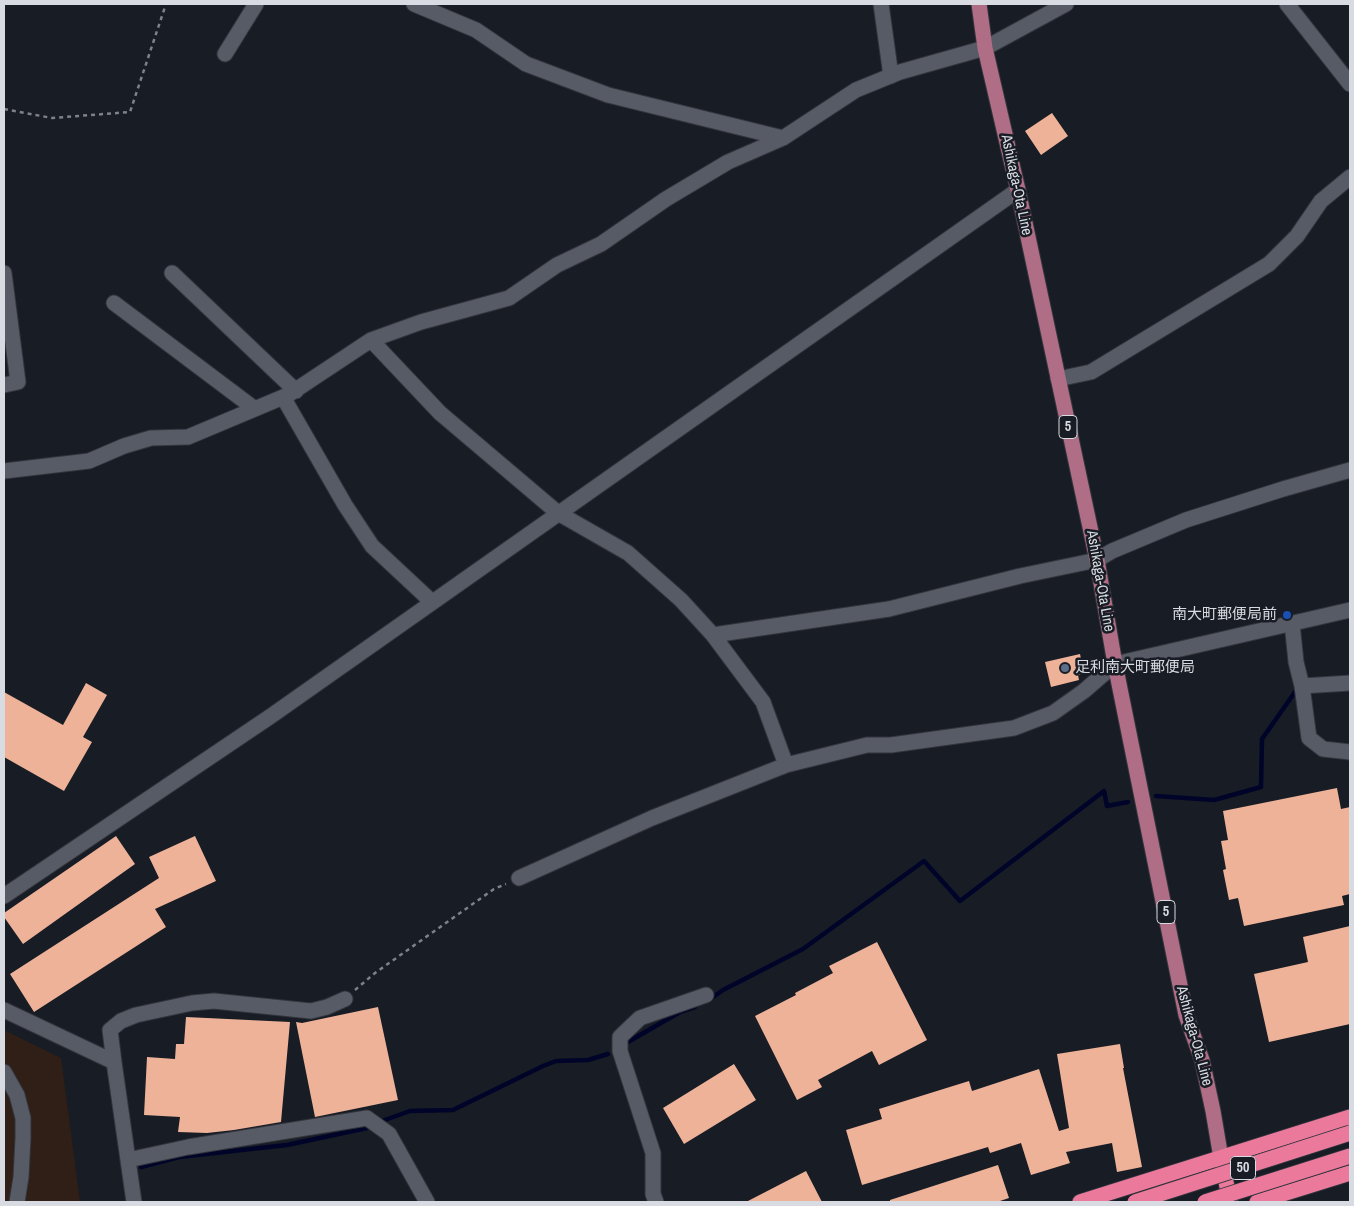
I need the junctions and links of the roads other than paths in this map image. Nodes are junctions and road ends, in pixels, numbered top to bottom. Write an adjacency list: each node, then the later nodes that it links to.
1 (256, 4): 8 (street)
2 (414, 4): 11 (street)
3 (881, 4): 9 (street)
4 (979, 4): 7 (main road, Ashikaga-Ota Line / 5)
5 (1066, 4): 7 (street)
6 (1288, 4): 10 (street)
7 (985, 48): 9 (street); 13 (main road, Ashikaga-Ota Line / 5)
8 (225, 54)
9 (891, 76): 11 (street)
10 (1350, 84)
11 (783, 138): 17 (street)
12 (1350, 177): 18 (street)
13 (1018, 190): 18 (main road, Ashikaga-Ota Line / 5); 24 (street)
14 (4, 273): 19 (street)
15 (172, 273): 20 (street)
16 (114, 304): 21 (street)
17 (371, 340): 20 (street); 24 (street)
18 (1058, 379): 25 (main road, Ashikaga-Ota Line / 5)
19 (4, 385)
20 (290, 394): 21 (street); 26 (street)
21 (255, 409): 23 (street)
22 (1350, 470): 25 (street)
23 (4, 471)
24 (558, 513): 26 (street); 29 (street)
25 (1097, 560): 29 (street); 30 (main road, Ashikaga-Ota Line / 5)
26 (432, 602): 36 (street)
27 (1350, 610): 28 (street)
28 (1292, 623): 30 (street); 32 (street)
29 (713, 635): 34 (street)
30 (1115, 664): 34 (street); 45 (main road, Ashikaga-Ota Line / 5)
31 (1350, 683): 32 (street)
32 (1302, 686): 33 (street)
33 (1349, 756)
34 (786, 765): 35 (street)
35 (519, 878)
36 (4, 896)
37 (706, 995): 51 (street)
38 (344, 999): 40 (street)
39 (4, 1010): 40 (street)
40 (114, 1062): 46 (street)
41 (4, 1072): 48 (street)
42 (1350, 1117): 45 (highway, 50)
43 (1350, 1133): 53 (highway, 50, bridge)
44 (1350, 1156): 54 (highway, 50, bridge)
45 (1221, 1158): 52 (highway, 50); 55 (highway)
46 (128, 1160): 49 (street); 50 (street)
47 (1350, 1172): 56 (highway, 50)
48 (16, 1202)
49 (134, 1202)
50 (427, 1202)
51 (656, 1202)
52 (1080, 1202)
53 (1135, 1202)
54 (1206, 1202)
55 (1230, 1202)
56 (1257, 1202)

